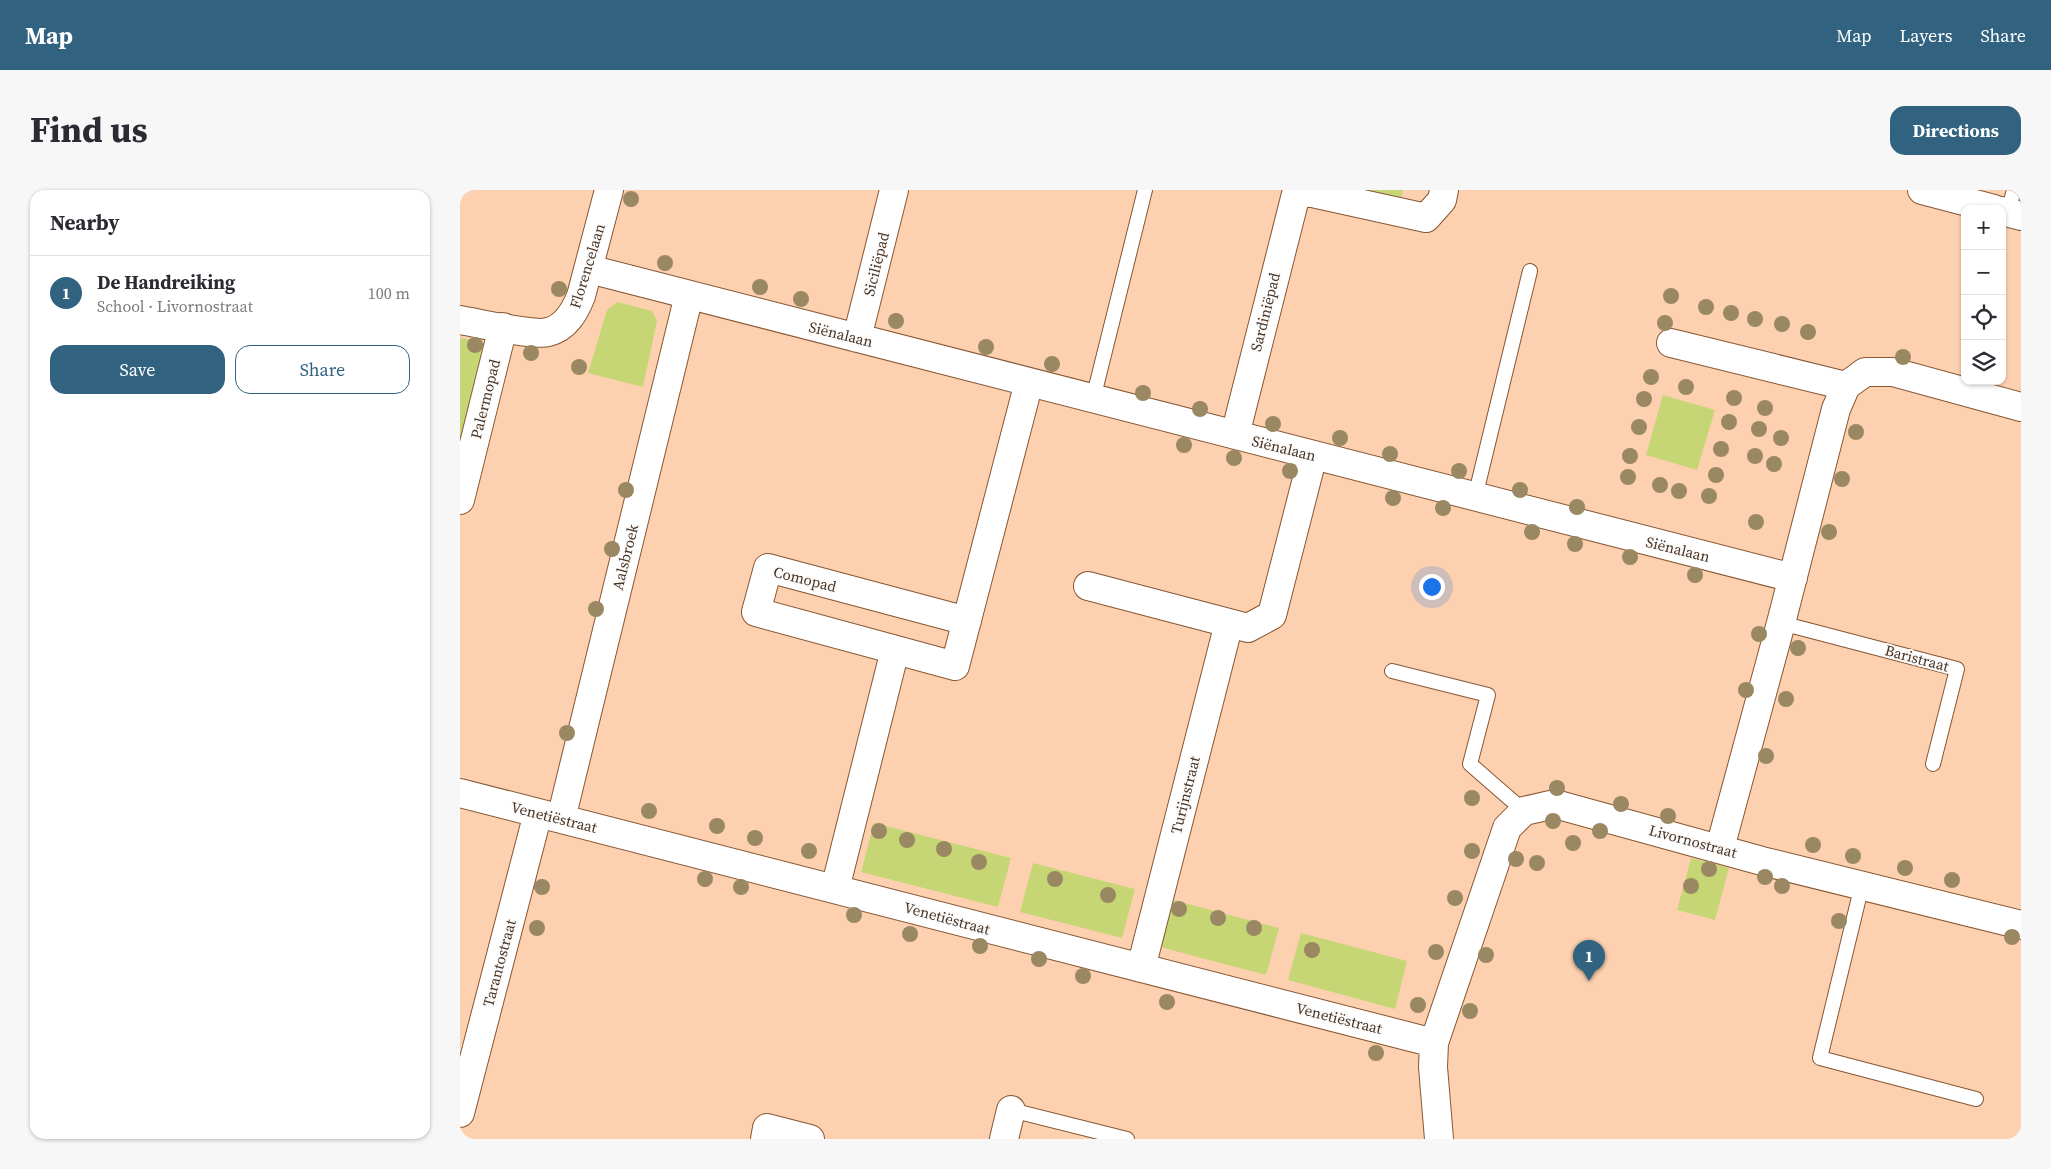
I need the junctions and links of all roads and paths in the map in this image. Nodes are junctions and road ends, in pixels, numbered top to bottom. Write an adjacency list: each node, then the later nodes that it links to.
1 (609, 190): 8 (street, Florencelaan)
2 (894, 190): 13 (street, Siciliëpad)
3 (1145, 190): 17 (lane)
4 (1298, 190): 5 (street, Sardiniëpad); 19 (street, Sardiniëpad)
5 (1444, 190)
6 (1922, 190): 7 (street)
7 (2008, 208)
8 (589, 269): 10 (street, Siënalaan); 12 (street, Florencelaan)
9 (1530, 271): 21 (lane)
10 (689, 295): 13 (street, Siënalaan); 33 (street, Aalsbroek)
11 (460, 320): 12 (street, Florencelaan)
12 (503, 327): 22 (street, Palermopad)
13 (858, 338): 15 (street, Siënalaan)
14 (1670, 343): 16 (street)
15 (1029, 382): 17 (street, Siënalaan); 25 (street, Comopad)
16 (1846, 386): 18 (street); 23 (street)
17 (1093, 399): 19 (street, Siënalaan)
18 (2021, 407)
19 (1235, 435): 20 (street, Siënalaan)
20 (1313, 455): 21 (street, Siënalaan); 26 (street)
21 (1475, 497): 23 (street, Siënalaan)
22 (460, 500)
23 (1793, 578): 27 (street)
24 (1088, 586): 26 (street)
25 (967, 621): 28 (street, Comopad); 28 (street, Comopad)
26 (1229, 623): 38 (street, Turijnstraat)
27 (1781, 624): 30 (lane, Baristraat); 34 (street)
28 (895, 650): 36 (street)
29 (1392, 671): 32 (lane)
30 (1933, 764)
31 (460, 793): 33 (street, Venetiëstraat)
32 (1524, 811): 34 (street, Livornostraat); 39 (street)
33 (550, 816): 36 (street, Venetiëstraat); 42 (street, Tarantostraat)
34 (1720, 848): 35 (street, Livornostraat)
35 (1862, 885): 37 (street, Livornostraat); 40 (lane)
36 (835, 889): 38 (street, Venetiëstraat)
37 (2021, 925)
38 (1140, 968): 39 (street, Venetiëstraat)
39 (1434, 1042): 47 (street)
40 (1976, 1100)
41 (1011, 1110): 45 (street); 46 (lane)
42 (460, 1113)
43 (765, 1139): 44 (street)
44 (810, 1139)
45 (1004, 1139)
46 (1127, 1139)
47 (1439, 1139)

